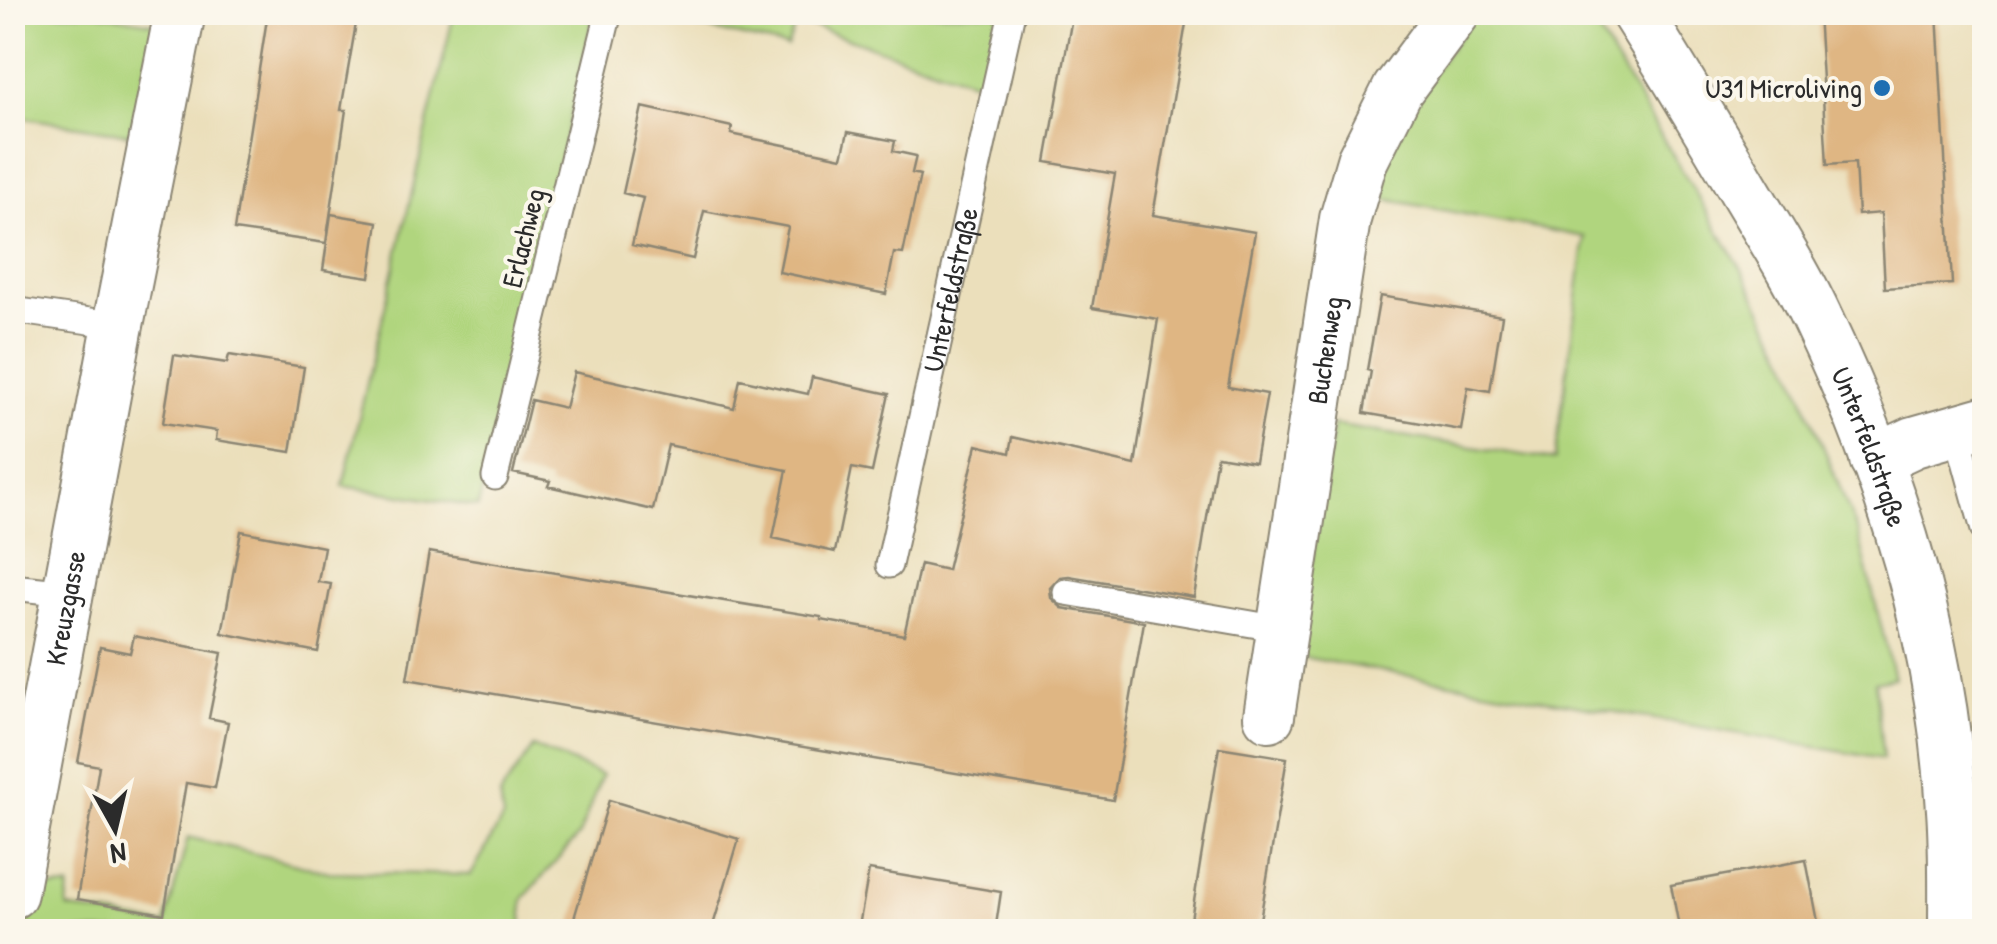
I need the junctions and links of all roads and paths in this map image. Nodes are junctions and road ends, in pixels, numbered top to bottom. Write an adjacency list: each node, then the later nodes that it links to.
1 (180, 12): 7 (street, Kreuzgasse)
2 (608, 12): 10 (lane, Erlachweg)
3 (1012, 12): 12 (lane, Unterfeldstraße)
4 (1455, 12): 16 (street, Buchenweg)
5 (1636, 12): 9 (street, Unterfeldstraße)
6 (12, 310): 7 (lane)
7 (118, 325): 15 (street, Kreuzgasse)
8 (1970, 425): 9 (street); 11 (lane)
9 (1875, 460): 20 (street, Unterfeldstraße)
10 (496, 478)
11 (1984, 530)
12 (889, 565)
13 (12, 587): 15 (lane)
14 (1066, 592): 16 (lane)
15 (68, 594): 18 (street, Kreuzgasse)
16 (1281, 629): 17 (street, Buchenweg)
17 (1268, 716)
18 (18, 831): 19 (street, Kreuzgasse)
19 (12, 893)
20 (1954, 932)

